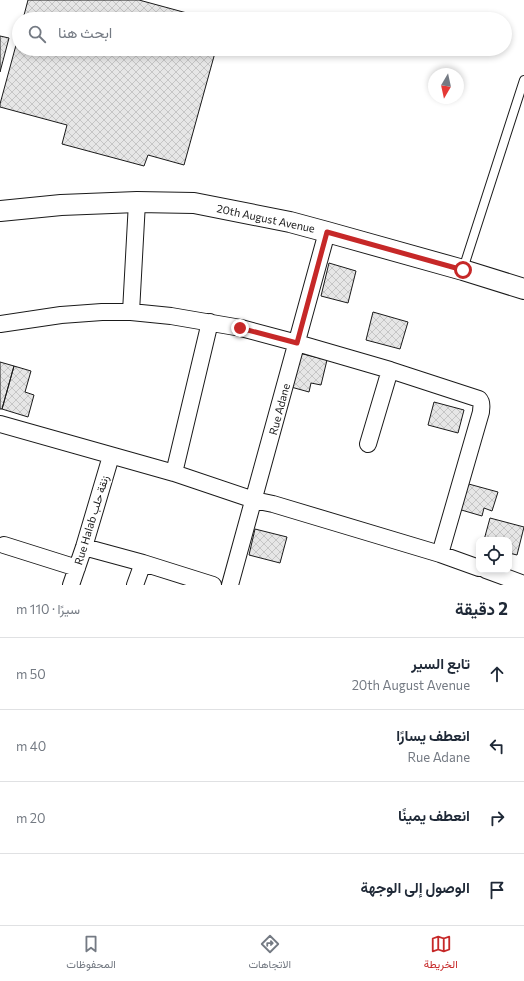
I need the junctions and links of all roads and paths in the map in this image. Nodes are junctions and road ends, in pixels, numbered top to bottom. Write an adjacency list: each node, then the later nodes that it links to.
1 (524, 80): 5 (lane)
2 (137, 202): 3 (street, 20th August Avenue); 4 (street, 20th August Avenue); 7 (street)
3 (0, 211)
4 (327, 232): 5 (street, 20th August Avenue); 10 (street, Rue Adane)
5 (463, 270): 6 (street, 20th August Avenue)
6 (524, 289)
7 (131, 312): 8 (street); 9 (street)
8 (210, 322): 10 (street); 15 (street)
9 (0, 324)
10 (297, 343): 11 (street); 16 (street, Rue Adane)
11 (390, 370): 13 (street); 19 (street)
12 (0, 424): 14 (street)
13 (368, 444)
14 (111, 456): 15 (street); 18 (street, Rue Halab زنقة حلب)
15 (174, 473): 16 (street)
16 (254, 500): 19 (street); 28 (street, Rue Adane)
17 (4, 545): 22 (street)
18 (84, 547): 20 (street); 22 (street, Rue Halab زنقة حلب)
19 (440, 554): 21 (street)
20 (143, 563): 26 (street); 27 (street)
21 (476, 567)
22 (77, 568): 25 (street, Rue Halab زنقة حلب)
23 (494, 573): 24 (street)
24 (524, 584)
25 (71, 585)
26 (135, 585)
27 (213, 585)
28 (230, 585)

